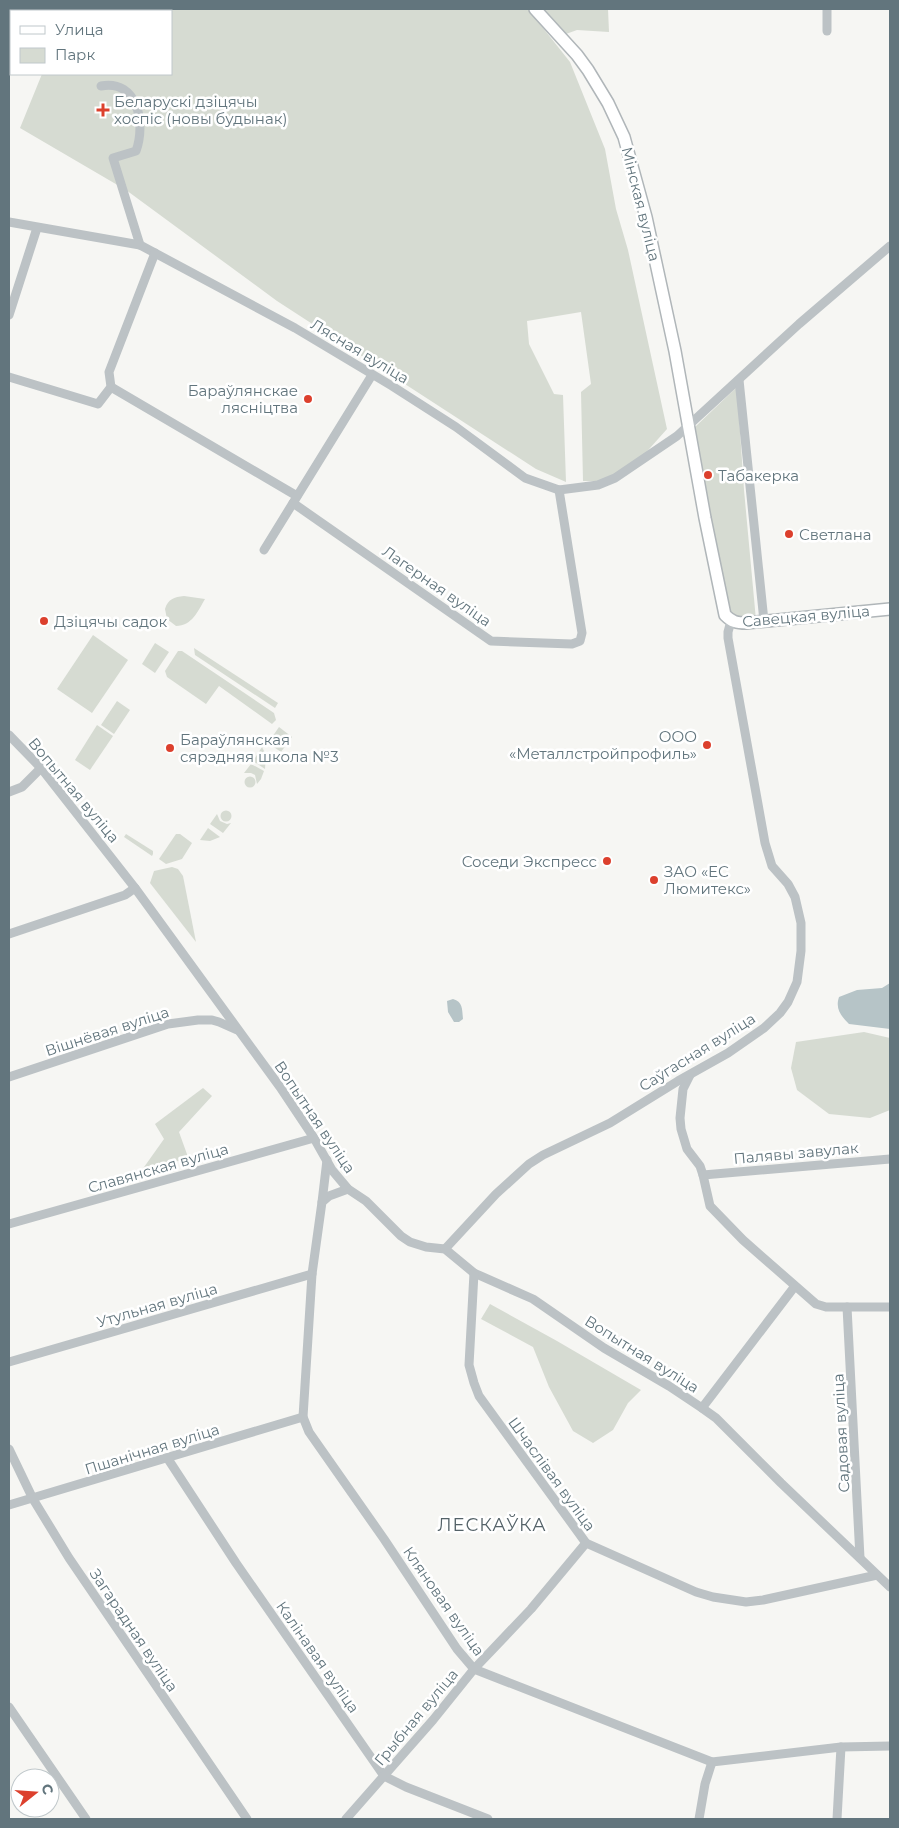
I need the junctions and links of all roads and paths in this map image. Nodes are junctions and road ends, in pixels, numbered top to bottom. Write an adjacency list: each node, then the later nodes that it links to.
1 (535, 9): 15 (main road, Мінская вуліца)
2 (828, 9): 3 (street)
3 (827, 31)
4 (101, 86): 7 (street)
5 (9, 222): 6 (street, Лясная вуліца)
6 (37, 228): 7 (street, Лясная вуліца); 10 (street)
7 (140, 245): 9 (street, Лясная вуліца)
8 (890, 246): 13 (street)
9 (155, 253): 11 (street, Лясная вуліца); 14 (street)
10 (9, 315)
11 (372, 375): 16 (street, Лясная вуліца); 17 (street)
12 (9, 376): 14 (street)
13 (739, 380): 15 (street); 21 (street)
14 (111, 387): 17 (street, Лагерная вуліца)
15 (689, 426): 16 (street); 20 (main road, Мінская вуліца)
16 (559, 490): 17 (street, Лагерная вуліца)
17 (295, 500): 18 (street)
18 (264, 550)
19 (890, 608): 21 (main road, Савецкая вуліца)
20 (728, 618): 21 (main road, Савецкая вуліца); 28 (street, Саўгасная вуліца)
21 (764, 622)
22 (9, 735): 23 (street, Вопытная вуліца)
23 (41, 768): 24 (street); 25 (street, Вопытная вуліца)
24 (9, 792)
25 (135, 888): 26 (street); 27 (street, Вопытная вуліца)
26 (9, 934)
27 (242, 1033): 29 (street, Вішнёвая вуліца); 30 (street, Вопытная вуліца)
28 (690, 1075): 33 (street); 37 (street, Саўгасная вуліца)
29 (9, 1077)
30 (314, 1138): 31 (street, Вопытная вуліца); 36 (street, Славянская вуліца)
31 (327, 1158): 34 (street, Вопытная вуліца); 35 (street, Кляновая вуліца)
32 (890, 1159): 33 (street, Палявы завулак)
33 (703, 1175): 40 (street)
34 (348, 1189): 35 (street); 37 (street, Вопытная вуліца)
35 (322, 1202): 39 (street, Кляновая вуліца)
36 (9, 1224)
37 (445, 1249): 38 (street, Вопытная вуліца)
38 (474, 1273): 44 (street, Вопытная вуліца); 50 (street, Шчаслівая вуліца)
39 (312, 1274): 43 (street, Утульная вуліца); 45 (street, Кляновая вуліца)
40 (795, 1286): 41 (street); 44 (street)
41 (848, 1307): 42 (street); 51 (street, Садовая вуліца)
42 (890, 1307)
43 (9, 1362)
44 (702, 1408): 51 (street, Вопытная вуліца)
45 (303, 1417): 47 (street, Пшанічная вуліца); 54 (street, Кляновая вуліца)
46 (9, 1449): 48 (street, Загарадная вуліца)
47 (168, 1459): 48 (street, Пшанічная вуліца); 59 (street, Калінавая вуліца)
48 (33, 1499): 49 (street, Пшанічная вуліца); 61 (street, Загарадная вуліца)
49 (9, 1505)
50 (586, 1543): 52 (street, Шчаслівая вуліца); 54 (street, Грыбная вуліца)
51 (860, 1558): 52 (street, Вопытная вуліца)
52 (877, 1575): 53 (street, Вопытная вуліца)
53 (890, 1587)
54 (474, 1669): 58 (street, Кляновая вуліца); 59 (street, Грыбная вуліца)
55 (9, 1707): 60 (street)
56 (890, 1746): 57 (street, Кляновая вуліца)
57 (841, 1747): 58 (street, Кляновая вуліца); 65 (street)
58 (712, 1762): 64 (street)
59 (384, 1776): 62 (street, Грыбная вуліца); 63 (street)
60 (86, 1819)
61 (247, 1819)
62 (346, 1819)
63 (488, 1819)
64 (699, 1819)
65 (837, 1819)

